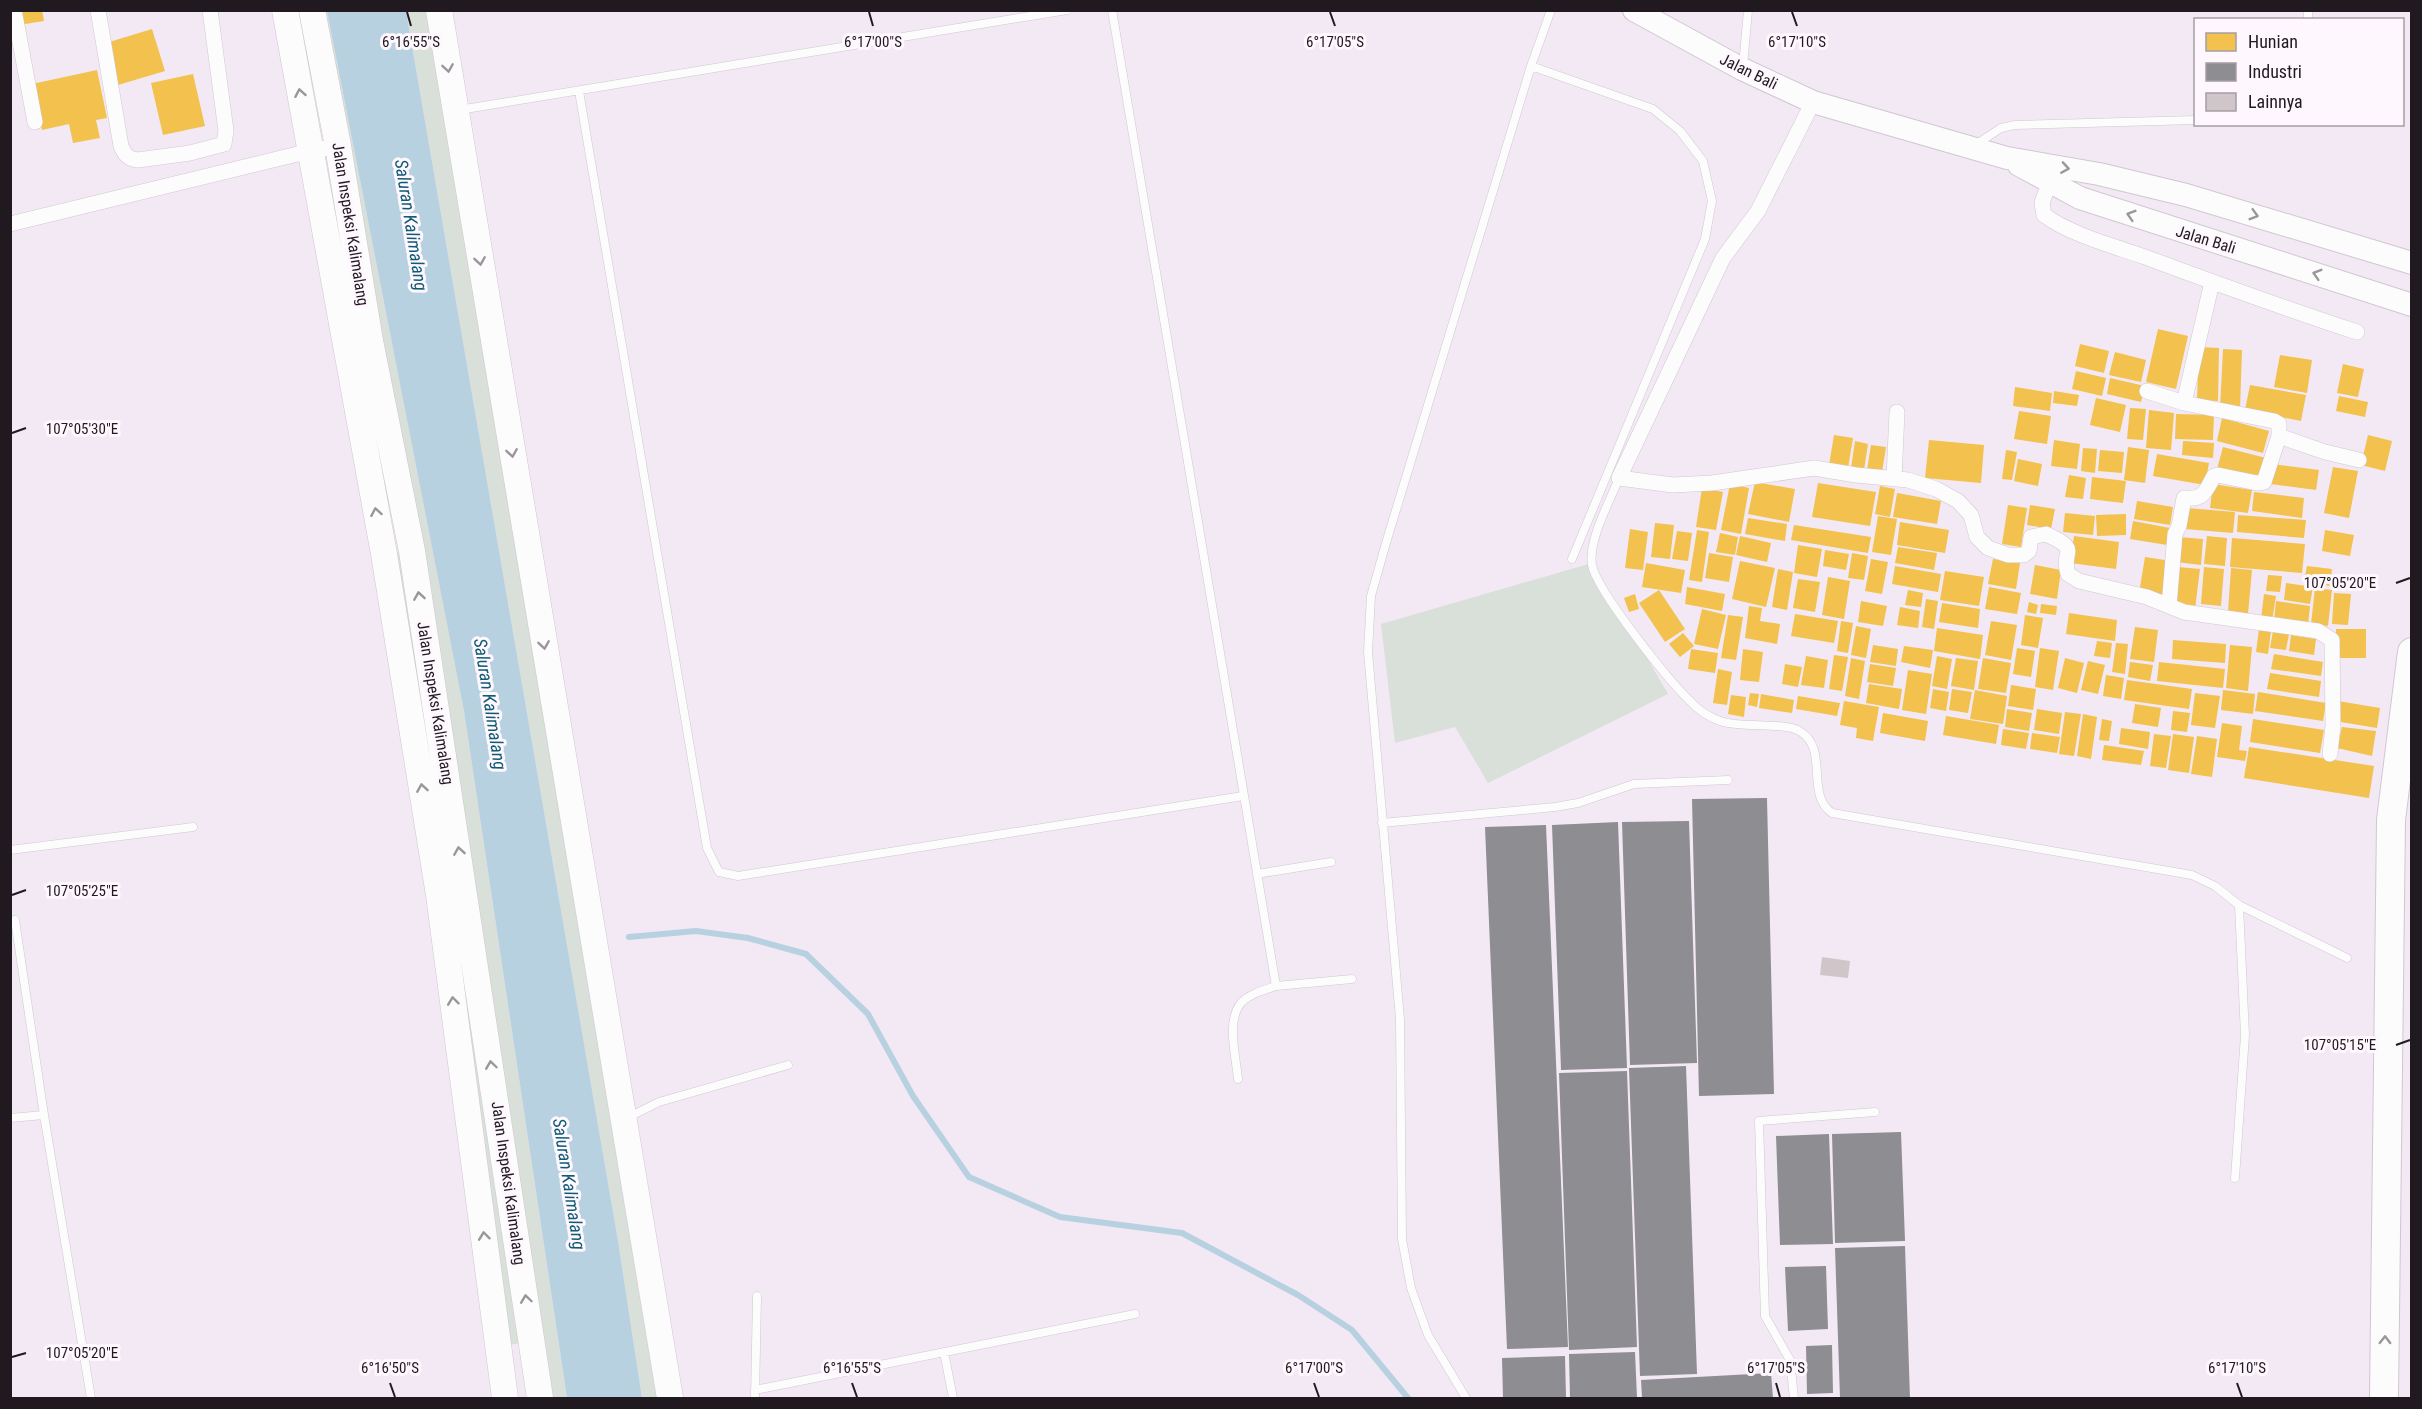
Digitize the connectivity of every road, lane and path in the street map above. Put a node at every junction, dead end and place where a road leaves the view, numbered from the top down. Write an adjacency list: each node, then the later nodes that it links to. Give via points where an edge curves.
1 (14, 10): 18 (street)
2 (98, 10): 3 (street, via 121,146 131,159 138,160 182,155 224,144 226,131)
3 (210, 10)
4 (285, 10): 21 (main road, Jalan Inspeksi Kalimalang, one-way to 4)
5 (312, 10): 19 (main road, Jalan Inspeksi Kalimalang)
6 (439, 10): 16 (main road, one-way to 16)
7 (1067, 10): 14 (lane)
8 (1112, 10): 44 (lane)
9 (1551, 10): 12 (lane)
10 (1634, 10): 13 (street, Jalan Bali)
11 (1748, 10): 13 (lane)
12 (1531, 66): 39 (lane, via 1653,109 1680,130 1703,161 1712,201 1705,239); 45 (lane, via 1371,596 1368,652)
13 (1742, 69): 15 (street, Jalan Bali)
14 (579, 92): 16 (lane); 44 (lane, via 707,848 719,872 738,876)
15 (1813, 102): 20 (street, Jalan Bali); 35 (street, via 1758,211 1723,258)
16 (455, 111): 62 (main road, one-way to 62)
17 (2194, 120): 20 (lane, via 2015,125 2001,128)
18 (35, 122)
19 (338, 146): 21 (street); 29 (main road, Jalan Inspeksi Kalimalang)
20 (1972, 148): 22 (street, Jalan Bali)
21 (310, 151): 24 (street); 29 (main road, Jalan Inspeksi Kalimalang)
22 (2007, 158): 23 (street, Jalan Bali); 25 (street, Jalan Bali, one-way to 25, via 2100,174 2186,195)
23 (2049, 183): 26 (street, via 2042,203 2044,215 2052,220); 27 (street, Jalan Bali, one-way to 23, via 2110,209)
24 (10, 224)
25 (2412, 263)
26 (2212, 282): 28 (street); 31 (street)
27 (2412, 304)
28 (2357, 333)
29 (358, 344): 37 (main road, Jalan Inspeksi Kalimalang); 38 (main road, Jalan Inspeksi Kalimalang, one-way to 29)
30 (2147, 391): 31 (street)
31 (2184, 403): 33 (street, via 2274,421 2279,424)
32 (1897, 412): 36 (street)
33 (2278, 436): 34 (street); 40 (street, via 2264,482 2218,475 2203,495 2184,498 2175,534)
34 (2359, 460)
35 (1619, 478): 36 (street, via 1673,485 1704,484 1814,468); 52 (lane, via 1592,552 1592,565 1609,598 1677,687 1707,715 1735,725 1801,731 1811,741 1815,755 1818,796 1832,813 2192,875 2215,886)
36 (1894, 479): 40 (street, via 1936,489 1958,501 1971,515 1977,537 1988,548 2002,554 2024,555 2029,551 2031,537 2046,534 2068,549 2066,568 2073,579)
37 (412, 551): 38 (main road); 50 (main road, Jalan Inspeksi Kalimalang, one-way to 37)
38 (384, 554): 51 (main road, Jalan Inspeksi Kalimalang, one-way to 38)
39 (1572, 559)
40 (2169, 606): 42 (street, via 2197,615 2318,631 2332,640)
41 (2411, 659): 77 (highway, one-way to 41, via 2391,820); 78 (highway)
42 (2330, 754)
43 (1728, 780): 45 (lane, via 1634,784 1555,807)
44 (1243, 796): 49 (lane)
45 (1382, 823): 75 (lane, via 1400,1020 1402,1239 1411,1288 1428,1335)
46 (193, 827): 47 (lane)
47 (10, 850)
48 (1331, 862): 49 (lane)
49 (1257, 874): 56 (lane)
50 (465, 892): 51 (main road); 66 (main road, Jalan Inspeksi Kalimalang, one-way to 50)
51 (439, 895): 67 (main road, Jalan Inspeksi Kalimalang, one-way to 51)
52 (2239, 905): 54 (lane); 63 (lane, via 2245,1035)
53 (15, 920): 60 (lane)
54 (2347, 958)
55 (1352, 979): 56 (lane)
56 (1276, 986): 58 (lane, via 1255,993 1236,1012 1233,1025)
57 (788, 1065): 62 (lane, via 659,1102)
58 (1238, 1078)
59 (1875, 1112): 76 (lane, via 1759,1121 1765,1316 1790,1360)
60 (44, 1115): 61 (lane); 70 (lane)
61 (10, 1118)
62 (623, 1120): 73 (main road)
63 (2235, 1178)
64 (757, 1296): 69 (lane)
65 (1136, 1314): 68 (lane)
66 (532, 1342): 67 (main road); 72 (main road, Jalan Inspeksi Kalimalang)
67 (498, 1346): 71 (main road, Jalan Inspeksi Kalimalang)
68 (944, 1352): 69 (lane); 74 (lane)
69 (755, 1394)
70 (91, 1398)
71 (505, 1398)
72 (540, 1398)
73 (670, 1398)
74 (952, 1398)
75 (1466, 1398)
76 (1794, 1398)
77 (2384, 1398)
78 (2404, 1398)

